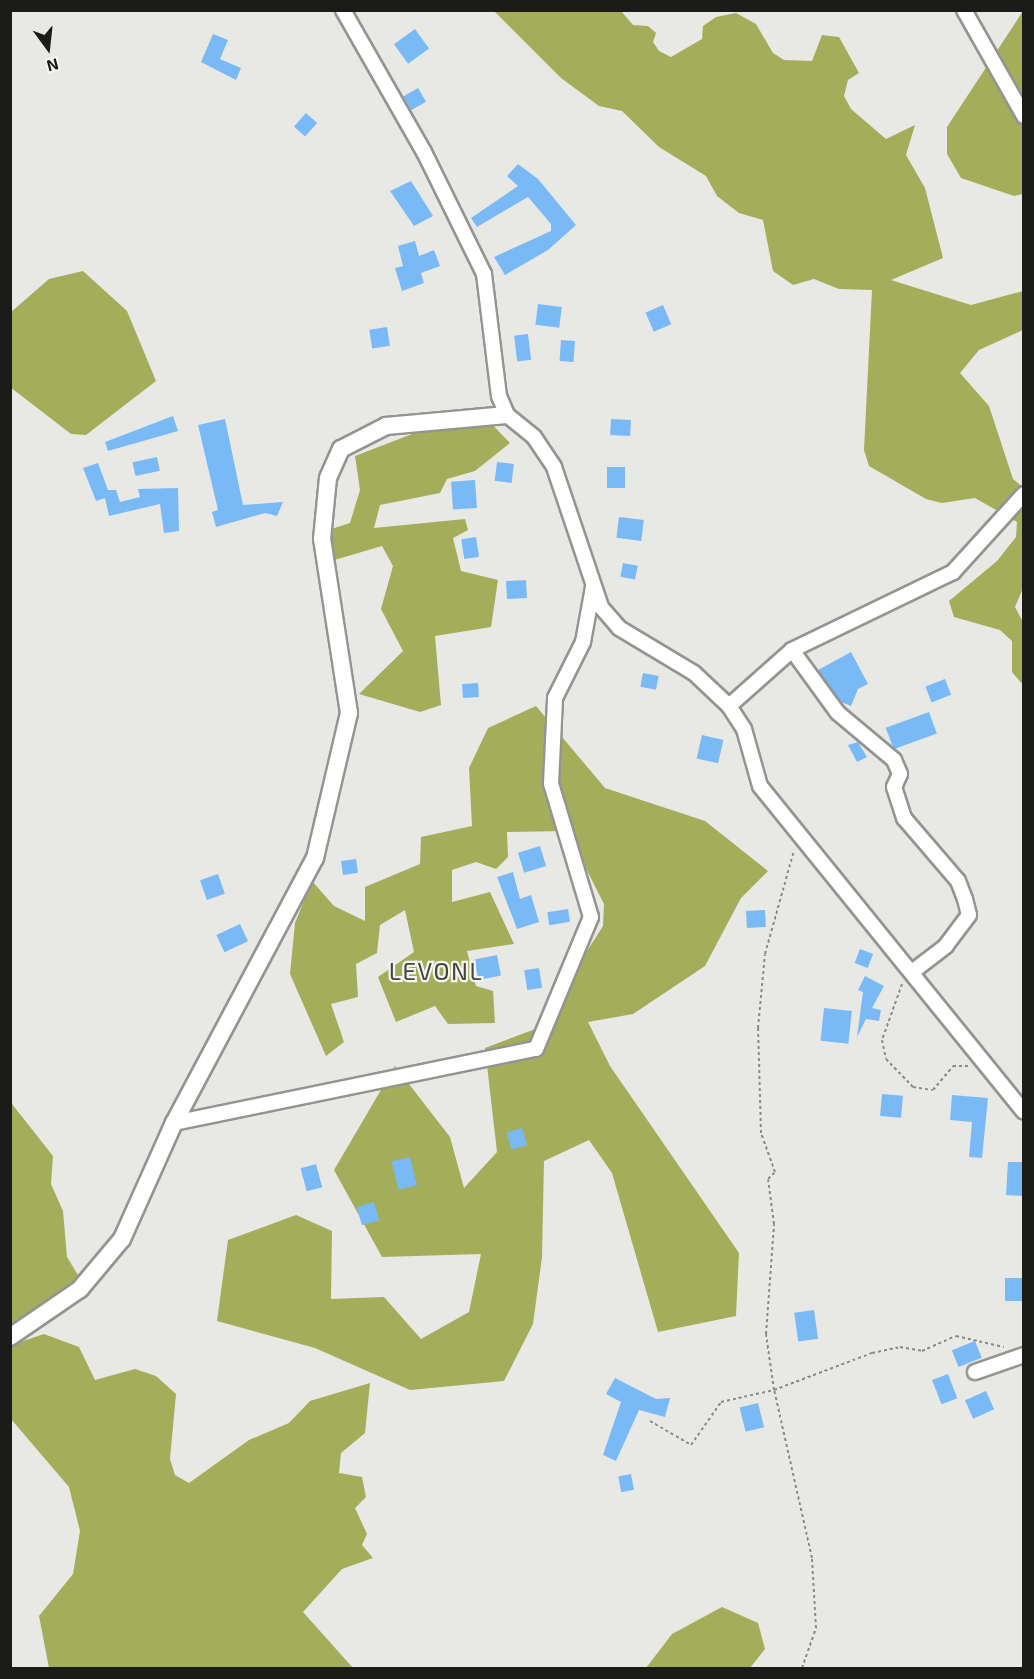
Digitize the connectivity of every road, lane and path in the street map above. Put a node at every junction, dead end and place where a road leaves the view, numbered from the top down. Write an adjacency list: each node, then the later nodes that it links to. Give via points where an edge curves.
1 (343, 10): 4 (street, via 423,152 484,274 492,303 496,382)
2 (964, 10): 3 (street)
3 (1023, 116)
4 (507, 416): 6 (street, via 534,437 555,467); 13 (street, via 386,426 340,449 328,478 322,539 349,713 315,858)
5 (1023, 494): 7 (street, via 953,572)
6 (593, 584): 8 (street, via 601,607 619,628 694,673); 13 (street, via 583,642 555,698 551,784 591,917 536,1049)
7 (792, 650): 8 (street); 10 (street, via 838,713 894,760 900,774 894,787 904,818 958,881 965,899 969,915 946,946)
8 (729, 706): 9 (street, via 744,729 760,786)
9 (799, 839): 10 (street); 17 (path, via 781,884 765,954 758,1028 761,1133 775,1172 768,1179 774,1224 766,1334)
10 (912, 972): 11 (street); 11 (path, via 893,1002 882,1040 886,1059 913,1087 933,1090 953,1066)
11 (984, 1065): 12 (street)
12 (1023, 1112)
13 (174, 1123): 14 (street, via 139,1207 107,1262 80,1289)
14 (10, 1337)
15 (1018, 1352): 16 (street); 17 (path, via 956,1336 922,1351 900,1347 872,1353)
16 (975, 1372)
17 (774, 1390): 18 (path, via 721,1402 691,1445); 19 (path, via 812,1558 816,1628)
18 (650, 1421)
19 (802, 1668)

